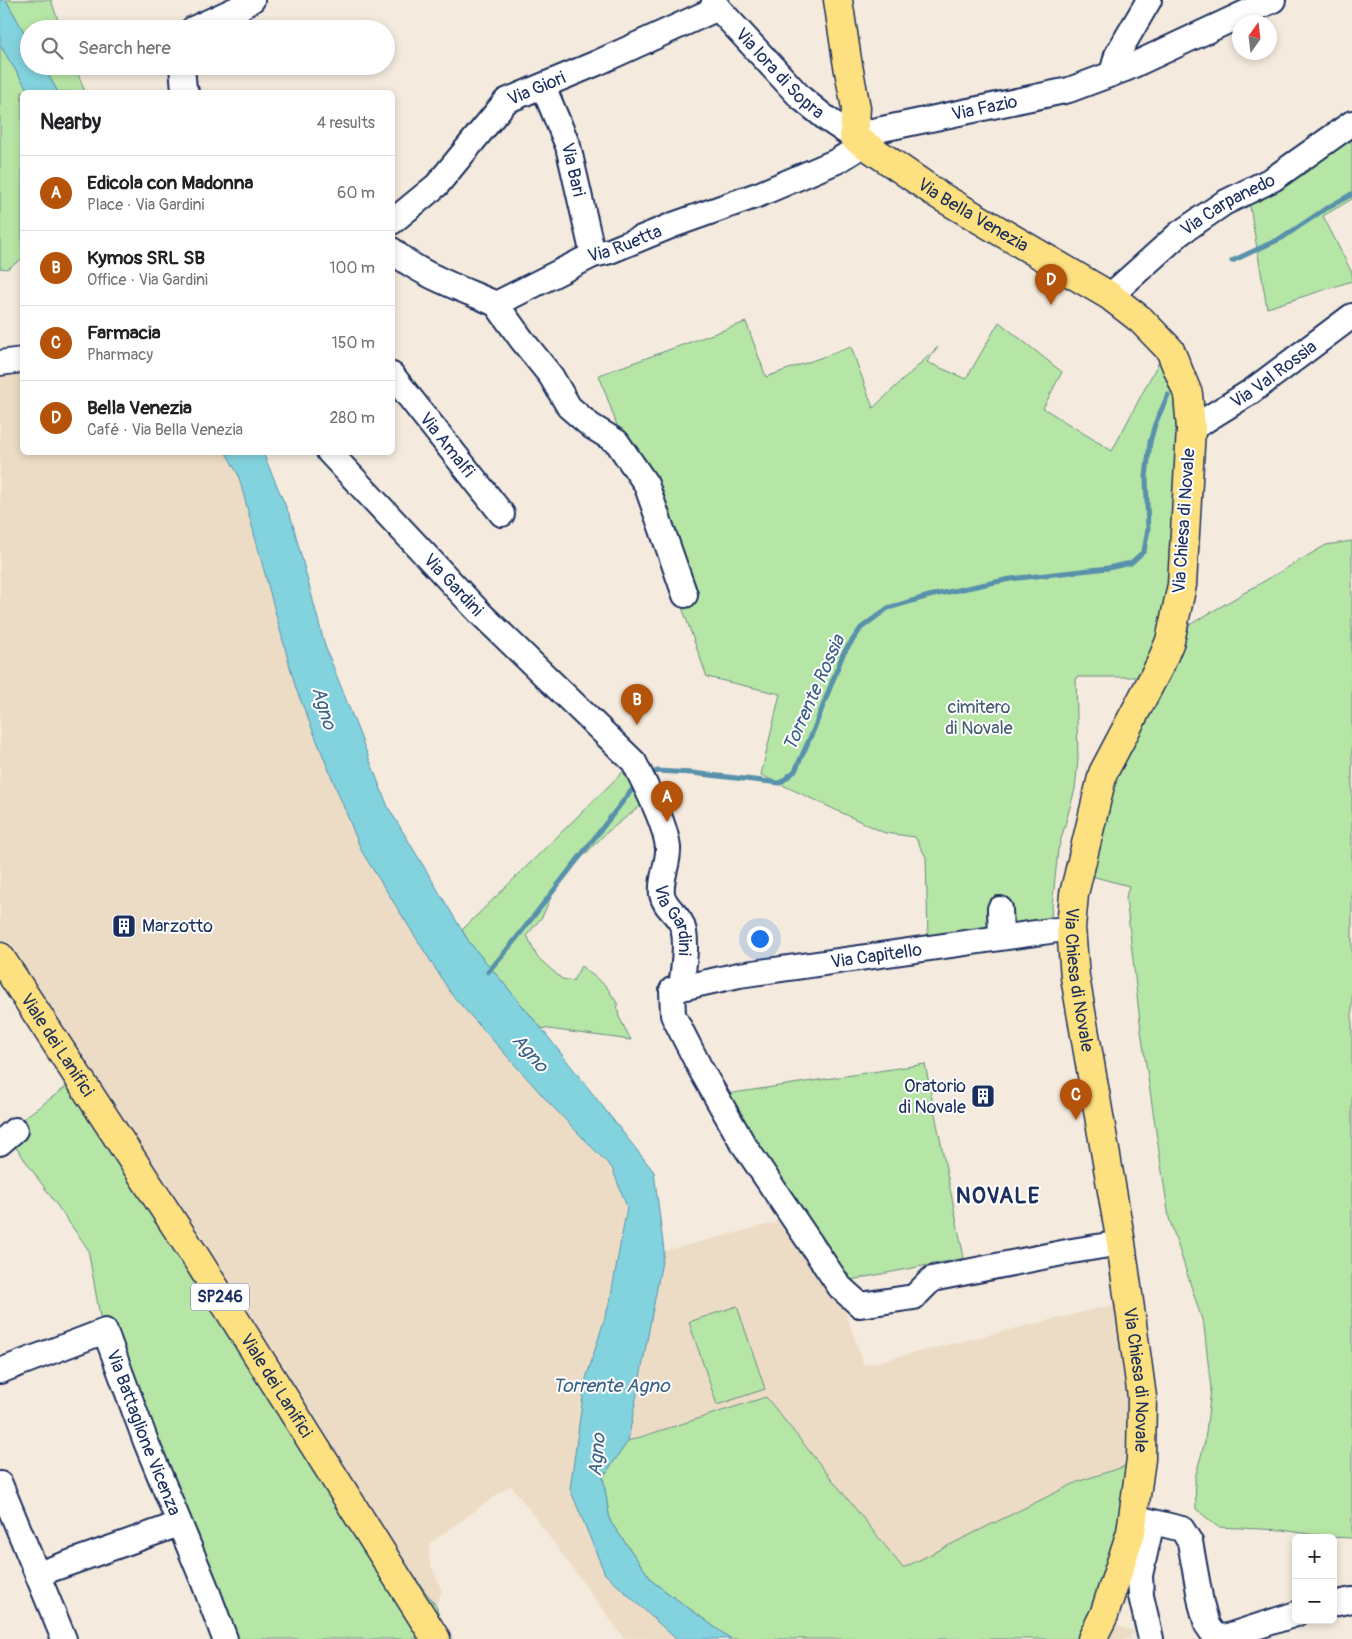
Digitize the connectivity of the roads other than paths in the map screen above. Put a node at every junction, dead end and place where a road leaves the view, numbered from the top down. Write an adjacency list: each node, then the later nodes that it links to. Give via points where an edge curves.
1 (252, 0): 6 (street)
2 (838, 0): 12 (main road)
3 (1149, 0): 7 (street, via 1117,55)
4 (1273, 0): 7 (street, Via Fazio)
5 (716, 4): 9 (street, Via Giori); 12 (street, Via lora di Sopra, via 800,98)
6 (213, 20)
7 (1112, 74): 12 (street, Via Fazio, via 1069,90 868,132)
8 (183, 75): 10 (street)
9 (543, 86): 13 (street, Via Giori, via 506,101 437,185); 15 (street, Via Bari, via 568,146)
10 (184, 90)
11 (1352, 124): 16 (street, Via Carpanedo, via 1273,179 1224,203 1180,233)
12 (858, 138): 15 (street, Via Ruetta, via 837,161 760,194); 16 (main road, Via Bella Venezia, via 940,196)
13 (395, 220)
14 (395, 253): 17 (street, via 433,276)
15 (592, 255): 17 (street, Via Ruetta)
16 (1110, 296): 22 (main road, Via Bella Venezia, via 1141,320 1170,350 1188,394)
17 (496, 304): 25 (street, via 551,376 569,407 617,442 646,484)
18 (1352, 316): 22 (street, Via Val Rossia, via 1252,391)
19 (20, 360): 20 (street)
20 (0, 363)
21 (395, 380): 24 (street, Via Amalfi)
22 (1191, 429): 27 (main road, Via Chiesa di Novale, via 1182,585 1170,641 1103,773 1074,894)
23 (332, 455): 30 (street, Via Gardini, via 480,613 634,762 666,838 668,850 662,894 682,924 685,950)
24 (502, 514)
25 (685, 595)
26 (1000, 909): 28 (street)
27 (1072, 928): 28 (street, Via Capitello); 31 (main road, Via Chiesa di Novale, via 1075,977)
28 (1001, 937): 30 (street, Via Capitello, via 740,975)
29 (0, 958): 43 (main road, Viale dei Lanifici / SP246, via 200,1265)
30 (681, 988): 31 (street, Via Gardini, via 672,990 672,1015 700,1068 747,1150 840,1287 860,1304 914,1296 932,1279)
31 (1121, 1243): 34 (main road, Via Chiesa di Novale, via 1142,1397)
32 (0, 1371): 35 (street, Via Battaglione Vicenza, via 105,1331)
33 (0, 1484): 36 (street)
34 (1143, 1520): 40 (street, via 1182,1529 1190,1542 1207,1625 1214,1635); 44 (main road, Via Chiesa di Novale, via 1131,1532 1104,1616); 45 (street, via 1141,1596)
35 (179, 1524): 36 (street); 42 (street, Via Battaglione Vicenza)
36 (38, 1574): 41 (street)
37 (1352, 1600): 38 (street)
38 (1337, 1603)
39 (1292, 1615): 40 (street)
40 (1225, 1638)
41 (64, 1639)
42 (225, 1639)
43 (436, 1639)
44 (1092, 1639)
45 (1151, 1639)

